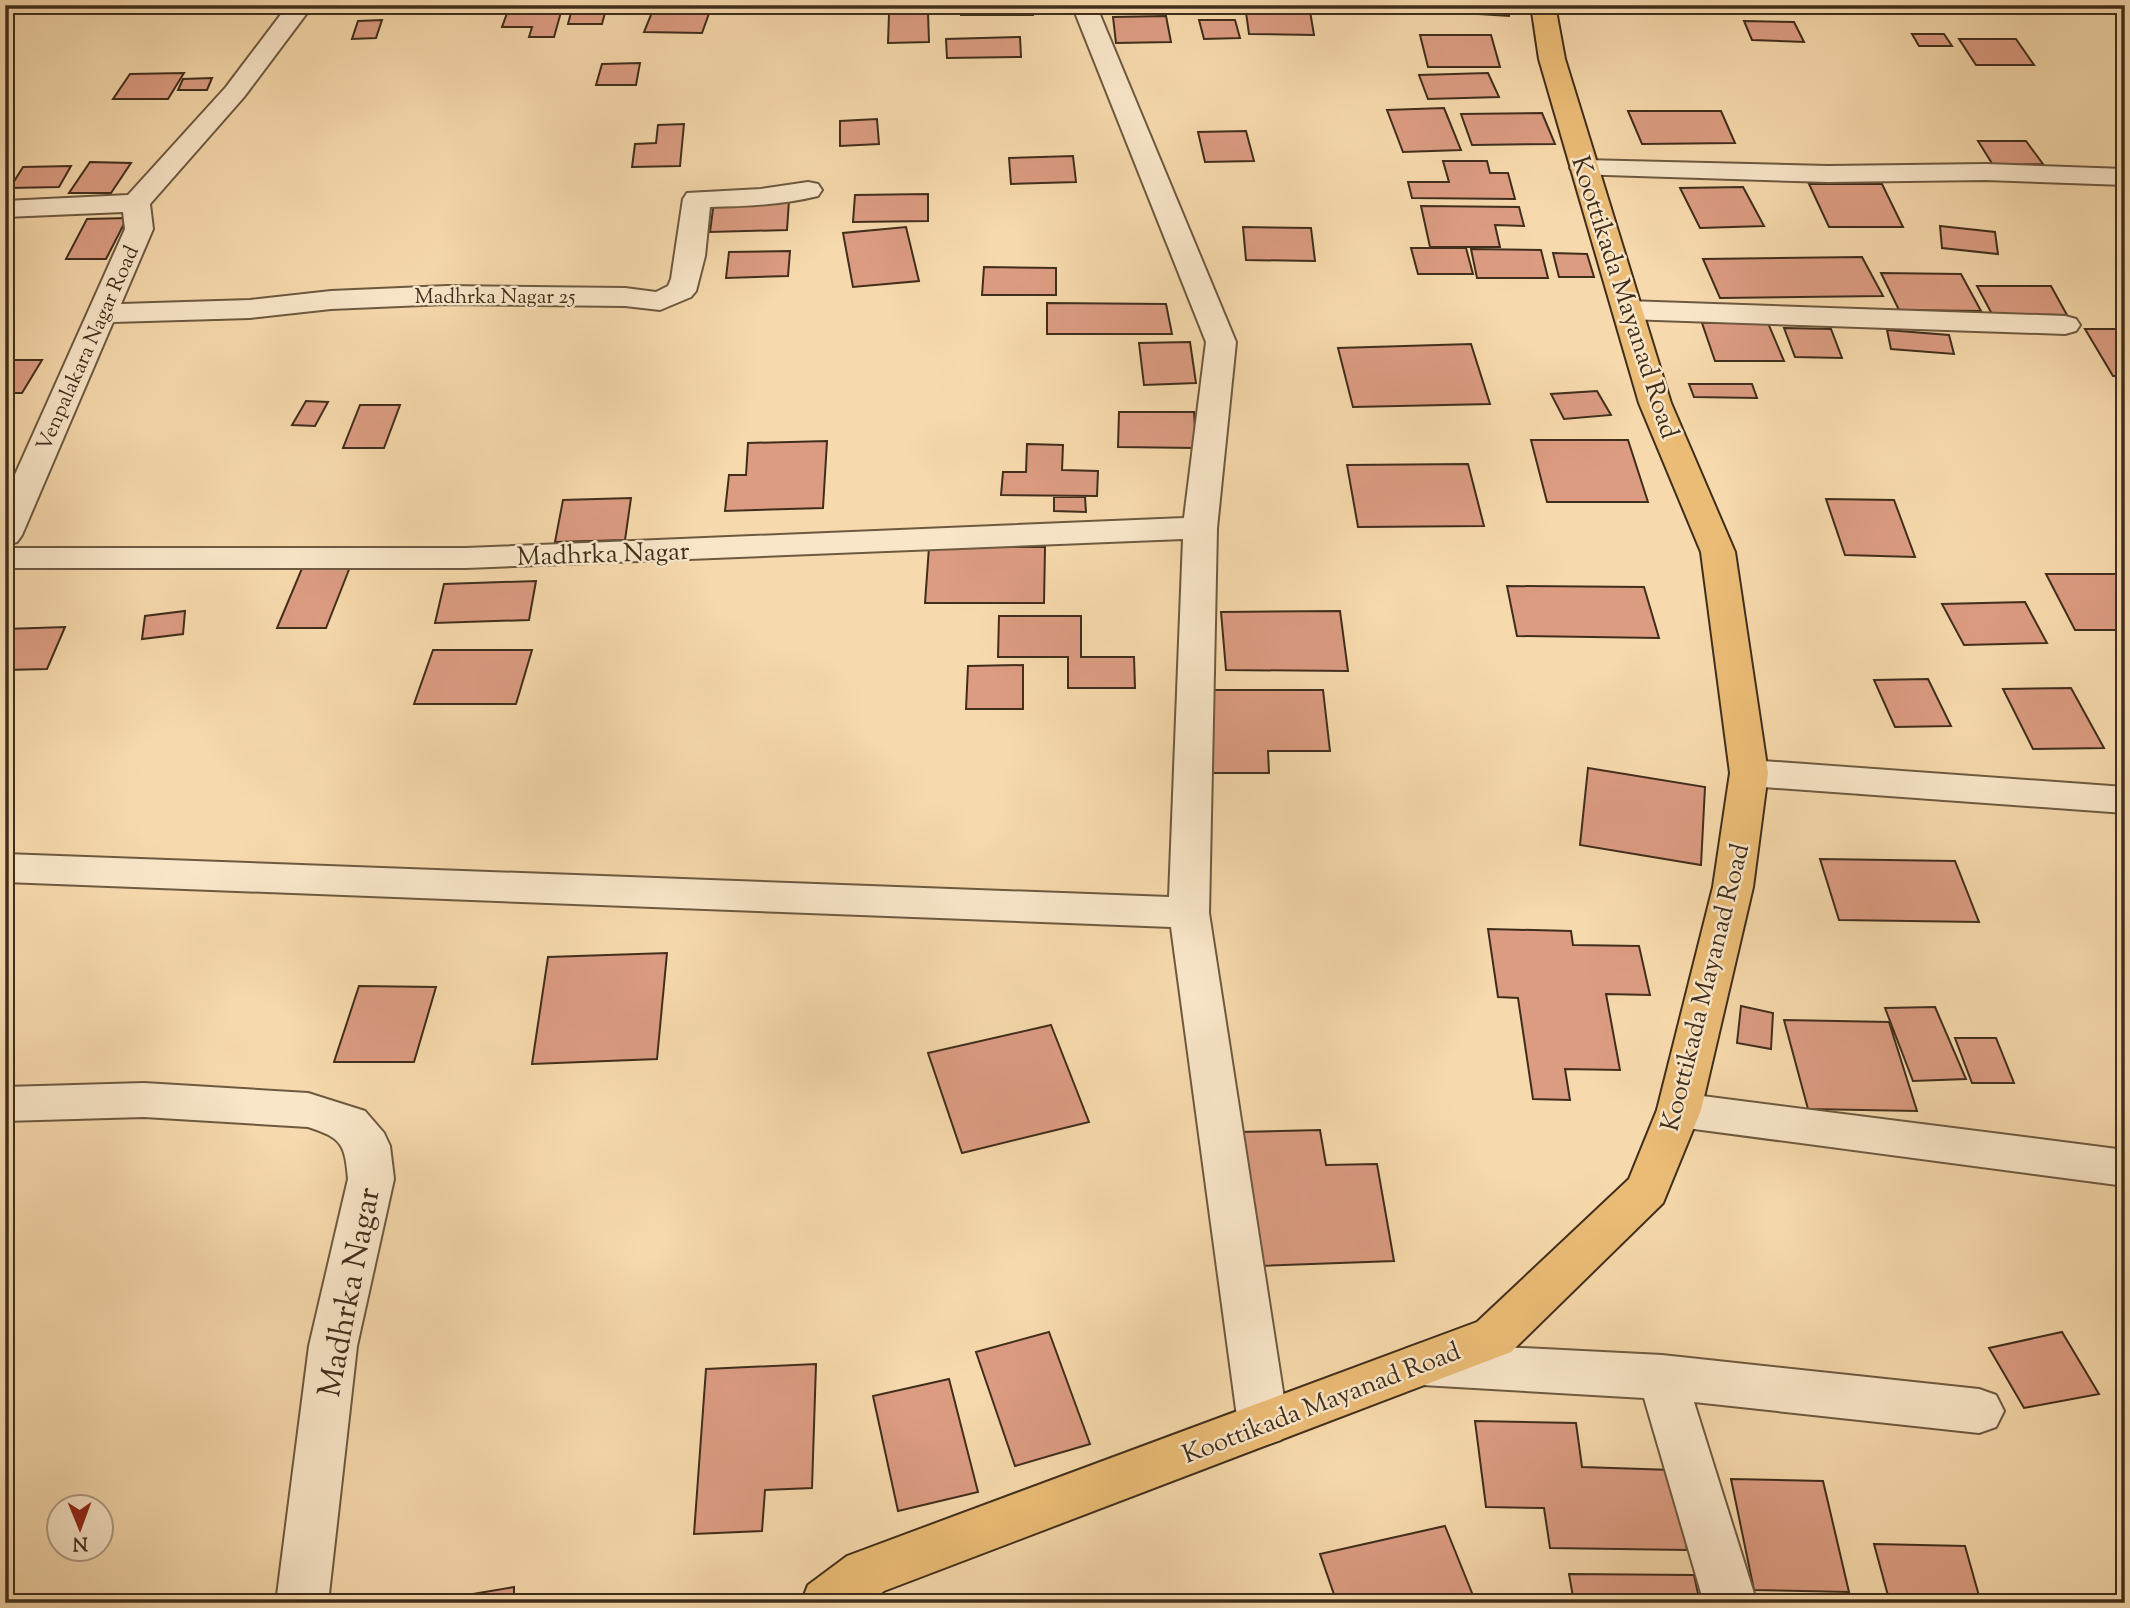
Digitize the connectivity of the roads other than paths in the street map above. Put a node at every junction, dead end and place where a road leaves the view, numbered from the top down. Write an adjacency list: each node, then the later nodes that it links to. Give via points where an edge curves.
1 (301, 5): 7 (street, via 235,92)
2 (1084, 5): 12 (street, via 1221,342)
3 (1543, 5): 4 (main road, Koottikada Mayanad Road, via 1552,59)
4 (1584, 168): 5 (street); 9 (main road, Koottikada Mayanad Road)
5 (2125, 177)
6 (808, 190): 10 (street, Madhrka Nagar 25, via 761,197 697,198 686,279 681,291 660,301 447,295)
7 (136, 203): 8 (street); 10 (street, Venpalakara Nagar Road, via 139,229)
8 (5, 209)
9 (1627, 310): 11 (street); 15 (main road, Koottikada Mayanad Road, via 1655,403 1718,552)
10 (101, 314): 13 (street, Venpalakara Nagar Road)
11 (2065, 325)
12 (1200, 528): 14 (street, Madhrka Nagar, via 466,558); 18 (street)
13 (5, 535)
14 (5, 558)
15 (1749, 773): 16 (street); 20 (main road, Koottikada Mayanad Road, via 1733,887)
16 (2125, 800)
17 (5, 868): 18 (street)
18 (1189, 914): 25 (street)
19 (5, 1104): 26 (street, Madhrka Nagar, via 144,1100 308,1110 349,1123 368,1146 371,1179 333,1346)
20 (1679, 1110): 21 (street); 22 (main road, Koottikada Mayanad Road, via 1647,1190 1494,1337)
21 (2125, 1168)
22 (1422, 1364): 23 (street); 25 (main road, Koottikada Mayanad Road)
23 (1662, 1377): 24 (street); 28 (street)
24 (1979, 1411)
25 (1263, 1423): 27 (main road, Koottikada Mayanad Road, via 866,1573)
26 (302, 1603)
27 (827, 1603)
28 (1731, 1603)

